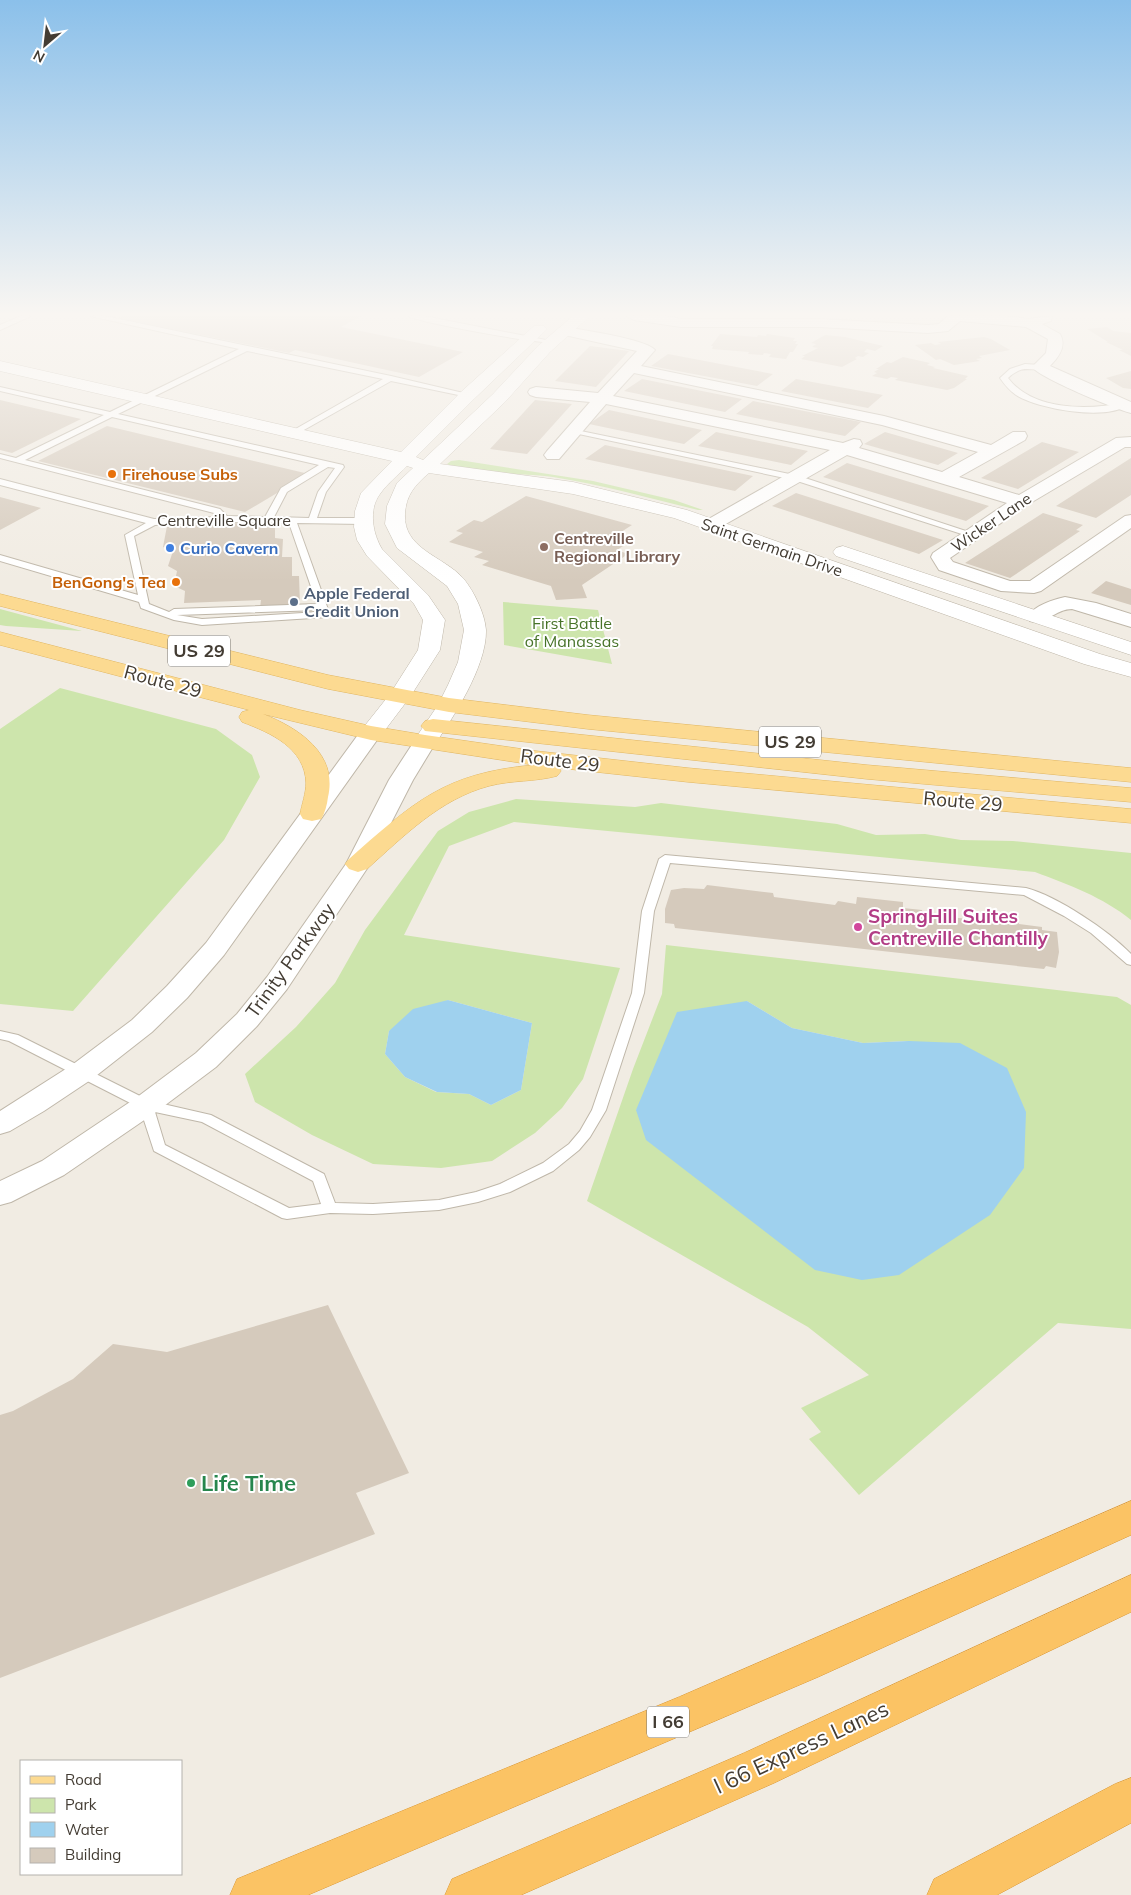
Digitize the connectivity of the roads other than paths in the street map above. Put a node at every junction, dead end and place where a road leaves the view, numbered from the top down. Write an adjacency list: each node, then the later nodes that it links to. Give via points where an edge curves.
1 (66, 404): 12 (lane)
2 (133, 404): 12 (lane)
3 (169, 404): 15 (street, Saint Germain Drive)
4 (345, 404): 15 (lane)
5 (458, 404): 22 (street)
6 (489, 404): 24 (street)
7 (597, 404): 14 (street)
8 (633, 404): 18 (street)
9 (808, 404): 13 (street)
10 (1049, 404): 11 (lane, via 1095,410)
11 (1128, 406)
12 (111, 415): 23 (lane); 25 (lane)
13 (884, 420): 18 (street); 19 (street)
14 (574, 431): 20 (street); 26 (lane)
15 (295, 433): 22 (street, Saint Germain Drive)
16 (1019, 436): 19 (street)
17 (1131, 442): 29 (street, Wicker Lane, via 1122,442)
18 (846, 449): 26 (street); 27 (street)
19 (994, 451): 27 (street)
20 (553, 455)
21 (0, 456): 23 (lane)
22 (404, 458): 24 (street, Saint Germain Drive); 36 (street, via 370,492 363,508)
23 (18, 460): 31 (lane, via 217,511)
24 (432, 461): 30 (street, Saint Germain Drive, via 554,468 661,492); 38 (street, Saint Germain Drive, via 573,488 680,514); 50 (street, via 406,483 396,506 395,524 404,544 455,582 468,604 475,630 469,662)
25 (326, 464): 32 (lane, via 284,490); 34 (lane, via 340,467 322,492)
26 (796, 478): 30 (street); 39 (lane)
27 (944, 478): 29 (street)
28 (0, 482): 37 (lane, Centreville Square)
29 (1021, 501): 39 (street, Wicker Lane)
30 (731, 514): 38 (street); 43 (street, Saint Germain Drive)
31 (225, 520): 32 (lane, Centreville Square); 37 (lane, Centreville Square)
32 (268, 520): 33 (lane, Centreville Square)
33 (292, 520): 34 (lane, Centreville Square); 42 (lane, via 322,607 162,612 144,606)
34 (312, 520): 36 (lane, Centreville Square)
35 (1131, 520): 39 (street, Wicker Lane, via 1034,587 1008,588 946,566 940,557)
36 (363, 521): 49 (street, via 362,528 375,555 422,599 434,620 429,650)
37 (154, 522): 42 (lane, via 129,535)
38 (711, 525): 47 (street, Saint Germain Drive)
39 (971, 534)
40 (0, 558): 42 (lane)
41 (0, 600): 49 (main road, Route 29 / US 29)
42 (144, 600)
43 (1037, 617): 44 (street, via 1066,603); 46 (street, Saint Germain Drive)
44 (1131, 621)
45 (0, 638): 48 (main road, Route 29 / US 29)
46 (1131, 649)
47 (1131, 670)
48 (153, 679): 51 (main road, Route 29 / US 29); 56 (main road, via 274,726 306,750 314,761 318,783)
49 (399, 697): 50 (main road, Route 29 / US 29); 51 (street)
50 (449, 705): 52 (street); 54 (main road, Route 29 / US 29, via 626,726)
51 (371, 733): 52 (main road, Route 29 / US 29); 56 (street)
52 (430, 734): 53 (main road, Route 29 / US 29, via 536,758); 55 (main road); 58 (street, Trinity Parkway, via 401,780)
53 (688, 774): 57 (main road, Route 29 / US 29); 58 (main road, via 556,770 487,779 438,798)
54 (1131, 775)
55 (1131, 795)
56 (312, 814): 61 (street, via 202,963 142,1026)
57 (1131, 816)
58 (358, 864): 62 (street, Trinity Parkway, via 282,976 247,1020 206,1060)
59 (1131, 961): 65 (lane, via 1082,922 1026,892 665,859 648,912 638,993 599,1110 574,1147 548,1167 478,1197 439,1205)
60 (0, 1035): 61 (lane, via 13,1038)
61 (82, 1072): 62 (lane); 63 (street)
62 (146, 1105): 64 (street, Trinity Parkway, via 53,1168); 65 (lane, via 206,1118 319,1178); 65 (lane, via 159,1148 286,1214)
63 (0, 1124)
64 (0, 1194)
65 (330, 1208)
66 (1131, 1509): 68 (highway)
67 (1131, 1517): 68 (highway, I 66)
68 (1080, 1541): 71 (highway, I 66, via 652,1729)
69 (1131, 1593): 72 (highway, I 66 Express Lanes, via 759,1768)
70 (1131, 1799): 73 (highway)
71 (253, 1895)
72 (468, 1895)
73 (950, 1895)

